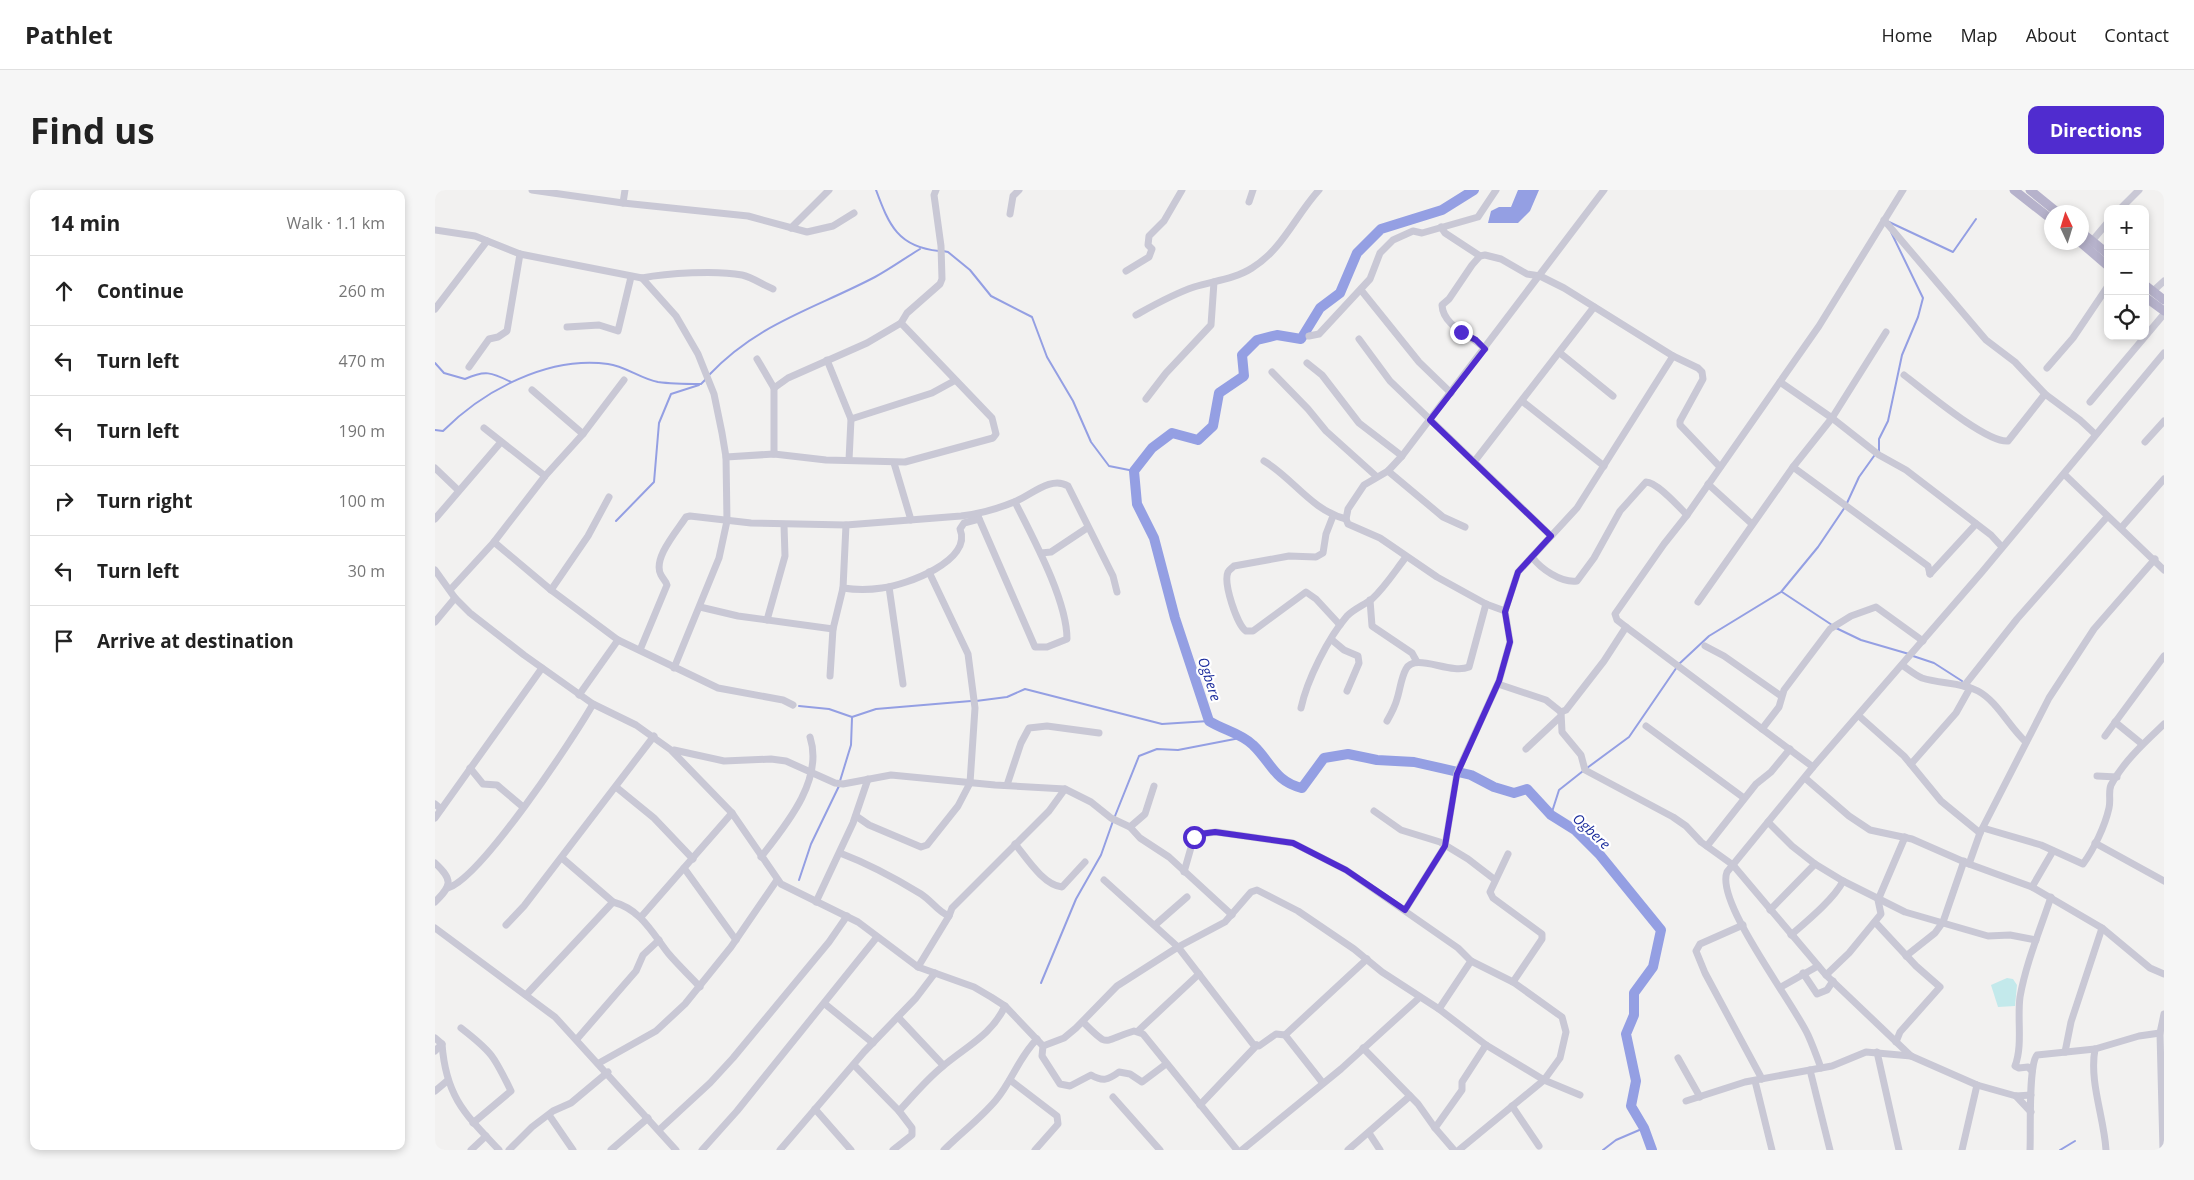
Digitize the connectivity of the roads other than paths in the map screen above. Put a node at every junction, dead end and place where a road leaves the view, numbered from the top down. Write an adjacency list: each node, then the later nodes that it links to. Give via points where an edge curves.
1 (532, 190): 16 (street)
2 (625, 190): 16 (street)
3 (829, 190): 25 (street)
4 (935, 190): 52 (street, via 942,282 907,313)
5 (1019, 190): 21 (street, via 1013,196)
6 (1182, 190): 35 (street, via 1149,236 1152,249 1149,257)
7 (1253, 190): 15 (street)
8 (1319, 190): 40 (street, via 1263,260 1251,269)
9 (1496, 190): 23 (street, via 1478,217)
10 (1604, 190): 36 (street)
11 (1903, 190): 22 (street)
12 (2015, 190): 20 (main road)
13 (2030, 190): 17 (main road)
14 (2139, 190): 18 (street)
15 (1249, 202)
16 (623, 203): 25 (street, via 748,216)
17 (2048, 205)
18 (2124, 205)
19 (854, 213): 25 (street, via 833,226 819,230 807,232)
20 (2044, 213)
21 (1010, 214)
22 (1884, 220): 70 (street, via 1819,326); 74 (street, via 1986,340 2015,362)
23 (1441, 227): 33 (street); 42 (street, via 1423,233 1413,231 1393,240 1380,253 1370,279)
24 (2104, 227): 29 (street)
25 (791, 228)
26 (435, 230): 28 (street)
27 (2089, 239): 29 (main road)
28 (487, 241): 32 (street); 49 (street)
29 (2092, 241): 31 (main road)
30 (2089, 250): 34 (main road)
31 (2104, 251)
32 (520, 254): 37 (street); 64 (street, via 507,330 489,339)
33 (1480, 256): 36 (street, via 1501,259 1527,274); 57 (street, via 1442,304 1442,309 1452,324)
34 (2104, 263)
35 (1126, 271)
36 (1540, 276): 48 (street); 57 (street)
37 (631, 277): 38 (street); 53 (street, via 619,331 599,325)
38 (642, 278): 41 (street, via 661,274 743,275); 90 (street, via 676,316 701,360 715,394)
39 (2164, 281): 43 (street)
40 (1214, 282): 51 (street, via 1161,300); 76 (street, via 1211,325)
41 (773, 289)
42 (1361, 290): 55 (street, via 1319,334); 73 (street, via 1419,362)
43 (2149, 290)
44 (2104, 292): 65 (street, via 2073,338)
45 (2149, 292): 47 (main road)
46 (2149, 292): 50 (main road)
47 (2164, 300)
48 (1594, 308): 58 (street); 60 (street)
49 (435, 309)
50 (2164, 312): 78 (street)
51 (1135, 315)
52 (901, 323): 62 (street, via 867,343); 69 (street)
53 (567, 327)
54 (1886, 332): 79 (street)
55 (1309, 336)
56 (1359, 339): 81 (street, via 1390,381)
57 (1485, 349): 73 (street)
58 (1560, 353): 75 (street); 77 (street)
59 (2164, 353): 85 (street)
60 (1673, 356): 95 (street); 96 (street, via 1703,372 1680,425)
61 (757, 359): 71 (street)
62 (827, 360): 71 (street); 80 (street)
63 (1307, 363): 89 (street, via 1322,375 1359,423)
64 (469, 367)
65 (2047, 368)
66 (1273, 372): 102 (street, via 1326,431)
67 (1904, 375): 74 (street, via 1978,430 2002,441 2008,441)
68 (624, 380): 84 (street)
69 (954, 380): 80 (street, via 932,393); 94 (street, via 992,418 996,434 983,442 943,454)
70 (1780, 382): 79 (street); 96 (street)
71 (774, 388): 88 (street)
72 (532, 390): 84 (street)
73 (1451, 394): 81 (street)
74 (2045, 394): 85 (street)
75 (1613, 396)
76 (1146, 399)
77 (1522, 401): 93 (street); 95 (street)
78 (2090, 402)
79 (1832, 418): 97 (street); 117 (street)
80 (851, 419): 91 (street)
81 (1430, 420): 89 (street); 93 (street)
82 (2164, 421): 87 (street)
83 (485, 428): 86 (street)
84 (583, 434): 101 (street)
85 (2095, 434): 100 (street)
86 (501, 442): 101 (street); 105 (street)
87 (2145, 442)
88 (774, 454): 90 (street); 91 (street)
89 (1402, 456): 99 (street)
90 (726, 457): 115 (street)
91 (849, 460): 94 (street)
92 (1264, 461): 110 (street)
93 (1474, 462): 123 (street)
94 (894, 463): 114 (street)
95 (1604, 466): 123 (street, via 1577,508)
96 (1720, 467): 104 (street)
97 (1793, 467): 116 (street); 117 (street, via 1928,566 1930,574)
98 (435, 468): 105 (street)
99 (1388, 471): 102 (street); 121 (street, via 1443,517)
100 (2063, 474): 111 (street); 125 (street)
101 (545, 476): 124 (street)
102 (1376, 476): 113 (street, via 1364,485 1348,509)
103 (2164, 479): 122 (street)
104 (1708, 484): 108 (street); 116 (street)
105 (458, 490): 112 (street)
106 (609, 497): 136 (street, via 588,536)
107 (1015, 502): 109 (street); 120 (street, via 1033,491 1056,482 1063,483 1068,486); 126 (street)
108 (1687, 515): 128 (street, via 1646,482 1620,512 1577,581 1553,575); 147 (street, via 1617,610 1617,620)
109 (978, 516): 114 (street); 126 (street, via 1035,647 1047,647 1067,639 1061,606); 132 (street, via 960,529 963,538 955,554)
110 (1333, 516): 113 (street); 146 (street, via 1323,554 1317,557 1289,556 1233,566 1227,576 1237,619 1246,631 1253,631 1306,592)
111 (2107, 517): 122 (street); 162 (street, via 2017,618)
112 (435, 519)
113 (1346, 519): 127 (street, via 1348,524 1387,542)
114 (911, 520): 119 (street)
115 (727, 521): 118 (street); 142 (street, via 719,558); 153 (street, via 686,517 669,541 659,563 660,574 667,585 666,592)
116 (1752, 524): 140 (street)
117 (1976, 524): 125 (street)
118 (784, 525): 119 (street); 144 (street, via 785,556)
119 (846, 525): 134 (street)
120 (1087, 528): 126 (street); 137 (street, via 1113,576)
121 (1465, 528)
122 (2121, 528): 129 (street)
123 (1551, 536): 128 (street)
124 (494, 542): 135 (street); 136 (street)
125 (2002, 547): 151 (street)
126 (1043, 555)
127 (1406, 557): 139 (street); 141 (street)
128 (1532, 558): 143 (street, via 1518,572)
129 (2155, 559): 131 (street); 180 (street, via 2094,629 2049,698)
130 (435, 570): 135 (street)
131 (2164, 570)
132 (929, 572): 133 (street); 193 (street, via 968,654 975,699)
133 (889, 587): 134 (street); 160 (street)
134 (843, 588): 148 (street)
135 (450, 590): 138 (street)
136 (551, 590): 149 (street)
137 (1117, 592)
138 (455, 598): 145 (street); 157 (street)
139 (1370, 600): 146 (street); 155 (street, via 1372,626 1411,652)
140 (1698, 602)
141 (1486, 604): 143 (street); 155 (street, via 1469,667 1454,670)
142 (700, 607): 144 (street); 158 (street)
143 (1505, 612): 161 (street, via 1510,642)
144 (767, 620): 148 (street)
145 (435, 622)
146 (1340, 625): 150 (street)
147 (1627, 627): 169 (street); 175 (street)
148 (833, 629): 159 (street)
149 (617, 640): 153 (street); 164 (street)
150 (1332, 640): 163 (street, via 1358,656 1359,663); 168 (street, via 1309,681)
151 (1923, 641): 156 (street); 165 (street, via 1876,608 1859,613 1829,629)
152 (1705, 646): 165 (street)
153 (640, 650): 158 (street)
154 (2164, 656): 172 (street)
155 (1417, 662): 171 (street, via 1407,667)
156 (1902, 665): 162 (street, via 1921,677); 170 (street)
157 (542, 668): 164 (street); 187 (street)
158 (674, 668): 167 (street, via 718,688 783,700)
159 (830, 676)
160 (903, 684)
161 (1498, 684): 169 (street, via 1546,700); 211 (street, via 1457,774)
162 (1967, 687): 180 (street, via 1981,693); 185 (street, via 1955,714)
163 (1347, 691)
164 (579, 695): 166 (street)
165 (1781, 696): 175 (street, via 1779,706)
166 (593, 704): 177 (street); 200 (street)
167 (793, 706)
168 (1301, 708)
169 (1561, 714): 182 (street); 212 (street, via 1562,732 1581,755 1585,770 1673,817)
170 (1859, 716): 185 (street); 186 (street)
171 (1387, 721)
172 (2115, 722): 178 (street); 181 (street)
173 (2164, 724): 181 (street)
174 (1647, 726): 198 (street)
175 (1762, 728): 183 (street)
176 (1099, 733): 194 (street, via 1047,726 1029,728)
177 (654, 736): 184 (street); 196 (street)
178 (2105, 736)
179 (810, 737): 188 (street)
180 (2026, 742): 207 (street)
181 (2142, 744): 190 (street)
182 (1526, 749)
183 (1790, 749): 186 (street); 198 (street)
184 (671, 750): 188 (street, via 724,761 786,761); 202 (street)
185 (1911, 764): 207 (street, via 1941,801)
186 (1813, 767): 191 (street)
187 (470, 768): 199 (street); 200 (street, via 483,784 497,786)
188 (812, 772): 192 (street, via 835,783); 216 (street, via 799,802)
189 (2097, 776): 190 (street)
190 (2117, 777): 209 (street, via 2111,786 2109,808)
191 (1805, 778): 205 (street); 208 (street, via 1870,830)
192 (868, 779): 193 (street, via 891,775); 203 (street)
193 (970, 783): 194 (street); 203 (street, via 959,806 927,845 921,847 869,825)
194 (1007, 786): 197 (street)
195 (1154, 786): 206 (street, via 1145,814)
196 (617, 787): 217 (street); 218 (street, via 654,818)
197 (1065, 789): 206 (street); 210 (street, via 1049,811)
198 (1744, 798): 212 (street)
199 (438, 807): 204 (street)
200 (523, 807): 232 (street, via 461,882)
201 (1374, 811): 211 (street, via 1401,830)
202 (732, 813): 216 (street); 218 (street)
203 (856, 816): 214 (street)
204 (435, 818)
205 (1768, 822): 222 (street, via 1791,846); 223 (street)
206 (1130, 827): 225 (street)
207 (1982, 830): 213 (street); 220 (street)
208 (1905, 837): 220 (street); 235 (street)
209 (2095, 843): 213 (street, via 2083,864); 229 (street)
210 (1015, 844): 219 (street, via 1057,886 1067,883); 243 (street, via 952,908)
211 (1445, 846): 226 (street, via 1469,859); 239 (street)
212 (1707, 846): 223 (street)
213 (2053, 851): 231 (street)
214 (840, 853): 238 (street); 243 (street, via 907,885)
215 (1508, 854): 226 (street)
216 (761, 857): 227 (street)
217 (562, 858): 237 (street); 247 (street)
218 (693, 859): 224 (street)
219 (1085, 862)
220 (1966, 862): 231 (street); 246 (street)
221 (435, 863): 232 (street, via 447,874)
222 (1815, 864): 230 (street); 240 (street)
223 (1733, 865): 240 (street); 249 (street, via 1724,880 1728,896)
224 (684, 868): 244 (street); 255 (street)
225 (1184, 872): 239 (street, via 1194,837 1215,832 1248,835 1293,843 1327,858); 241 (street)
226 (1494, 879): 269 (street, via 1490,892 1493,898 1542,934 1542,939)
227 (777, 880): 238 (street); 255 (street)
228 (1104, 880): 248 (street)
229 (2164, 881)
230 (1843, 882): 235 (street); 252 (street)
231 (2031, 887): 234 (street)
232 (448, 888): 236 (street)
233 (1187, 897): 248 (street)
234 (2051, 897): 251 (street); 256 (street)
235 (1878, 900): 245 (street, via 1881,914); 246 (street, via 1905,912)
236 (435, 902)
237 (613, 902): 244 (street); 272 (street)
238 (816, 902): 242 (street)
239 (1405, 910): 260 (street)
240 (1770, 910): 252 (street)
241 (1231, 915): 257 (street, via 1220,925); 259 (street, via 1251,892 1257,890 1298,911)
242 (847, 916): 253 (street); 334 (street, via 733,1058)
243 (949, 916): 262 (street)
244 (641, 917): 254 (street)
245 (1875, 922): 258 (street); 267 (street)
246 (1943, 922): 256 (street, via 1988,936 2010,935); 258 (street, via 1935,933)
247 (505, 925)
248 (1155, 925): 257 (street)
249 (1743, 925): 271 (street); 313 (street, via 1700,944 1696,951)
250 (435, 928): 272 (street)
251 (2102, 928): 266 (street, via 2150,968); 299 (street, via 2071,1022)
252 (1791, 935): 261 (street)
253 (877, 937): 262 (street); 274 (street)
254 (659, 940): 270 (street); 287 (street, via 643,955 636,971)
255 (736, 940): 270 (street)
256 (2036, 940): 309 (street, via 2021,995 2015,1066 2028,1067)
257 (1178, 947): 265 (street); 279 (street, via 1108,993)
258 (1907, 956): 282 (street, via 1940,987)
259 (1367, 959): 273 (street); 284 (street)
260 (1471, 961): 269 (street); 276 (street)
261 (1818, 966): 264 (street); 267 (street)
262 (918, 967): 263 (street)
263 (935, 973): 275 (street, via 974,987); 278 (street)
264 (1803, 973): 268 (street, via 1817,994 1827,990); 271 (street)
265 (1199, 974): 281 (street); 294 (street)
266 (2164, 974)
267 (1826, 975): 268 (street)
268 (1833, 981): 285 (street)
269 (1513, 982): 312 (street, via 1562,1017 1566,1032 1560,1058)
270 (700, 987): 303 (street, via 656,1031)
271 (1781, 987): 307 (street, via 1808,1035)
272 (526, 995): 287 (street, via 555,1016)
273 (1419, 998): 276 (street); 295 (street)
274 (825, 1004): 290 (street); 344 (street)
275 (1005, 1006): 288 (street); 306 (street, via 985,1034)
276 (1439, 1009): 291 (street)
277 (2164, 1014): 283 (street)
278 (898, 1017): 290 (street); 306 (street)
279 (1083, 1022): 281 (street, via 1102,1041 1109,1042); 293 (street, via 1063,1038)
280 (461, 1028): 332 (street, via 490,1052 511,1091)
281 (1138, 1031): 305 (street)
282 (1900, 1032): 285 (street); 292 (street)
283 (2160, 1033): 296 (street); 363 (street)
284 (1285, 1035): 294 (street, via 1276,1034); 315 (street)
285 (1888, 1035): 292 (street)
286 (435, 1038): 289 (street)
287 (577, 1039): 303 (street)
288 (1037, 1039): 293 (street); 311 (street, via 1018,1063)
289 (443, 1044): 297 (street); 314 (street)
290 (873, 1044): 304 (street)
291 (1486, 1045): 312 (street); 333 (street, via 1462,1082 1462,1090)
292 (1898, 1045): 300 (street); 301 (street)
293 (1043, 1046): 305 (street, via 1041,1050 1046,1064 1063,1085 1070,1086 1091,1075 1101,1081 1119,1072 1130,1074 1142,1082)
294 (1257, 1046): 325 (street)
295 (1363, 1048): 315 (street); 320 (street)
296 (2095, 1049): 299 (street); 362 (street, via 2096,1090)
297 (435, 1051)
298 (1877, 1052): 300 (street); 307 (street, via 1856,1055); 359 (street)
299 (2065, 1052): 309 (street, via 2037,1054)
300 (1896, 1056): 301 (street)
301 (1911, 1056): 316 (street)
302 (1678, 1058): 323 (street)
303 (599, 1063): 310 (street)
304 (854, 1064): 327 (street); 328 (street)
305 (1166, 1064): 325 (street)
306 (943, 1065): 328 (street)
307 (1821, 1068): 308 (street)
308 (1810, 1070): 313 (street); 358 (street)
309 (2032, 1071): 319 (street)
310 (607, 1072): 330 (street, via 571,1103); 331 (street)
311 (1010, 1080): 348 (street, via 996,1100); 349 (street, via 1057,1116 1058,1124)
312 (1544, 1080): 318 (street); 326 (street)
313 (1759, 1080): 323 (street); 357 (street)
314 (447, 1081): 317 (street); 332 (street, via 458,1105)
315 (1322, 1082): 352 (street)
316 (1977, 1085): 321 (street); 360 (street)
317 (435, 1091)
318 (1580, 1095)
319 (2031, 1095): 321 (street); 329 (street)
320 (1410, 1096): 333 (street); 335 (street)
321 (2016, 1096): 329 (street)
322 (1113, 1097): 350 (street)
323 (1700, 1097): 324 (street)
324 (1686, 1102)
325 (1200, 1105): 351 (street)
326 (1512, 1106): 337 (street); 356 (street)
327 (815, 1109): 345 (street); 346 (street)
328 (899, 1111): 347 (street, via 912,1128 912,1135)
329 (2031, 1112): 361 (street)
330 (549, 1115): 340 (street); 341 (street)
331 (647, 1118): 334 (street); 342 (street)
332 (473, 1122): 336 (street)
333 (1435, 1128): 355 (street)
334 (659, 1130): 343 (street)
335 (1369, 1133): 353 (street); 354 (street)
336 (486, 1136): 338 (street); 339 (street)
337 (1539, 1146)
338 (471, 1150)
339 (498, 1150)
340 (509, 1150)
341 (573, 1150)
342 (611, 1150)
343 (676, 1150)
344 (702, 1150)
345 (780, 1150)
346 (851, 1150)
347 (893, 1150)
348 (944, 1150)
349 (1035, 1150)
350 (1160, 1150)
351 (1237, 1150)
352 (1242, 1150)
353 (1348, 1150)
354 (1380, 1150)
355 (1454, 1150)
356 (1459, 1150)
357 (1771, 1150)
358 (1830, 1150)
359 (1899, 1150)
360 (1962, 1150)
361 (2030, 1150)
362 (2106, 1150)
363 (2163, 1150)

